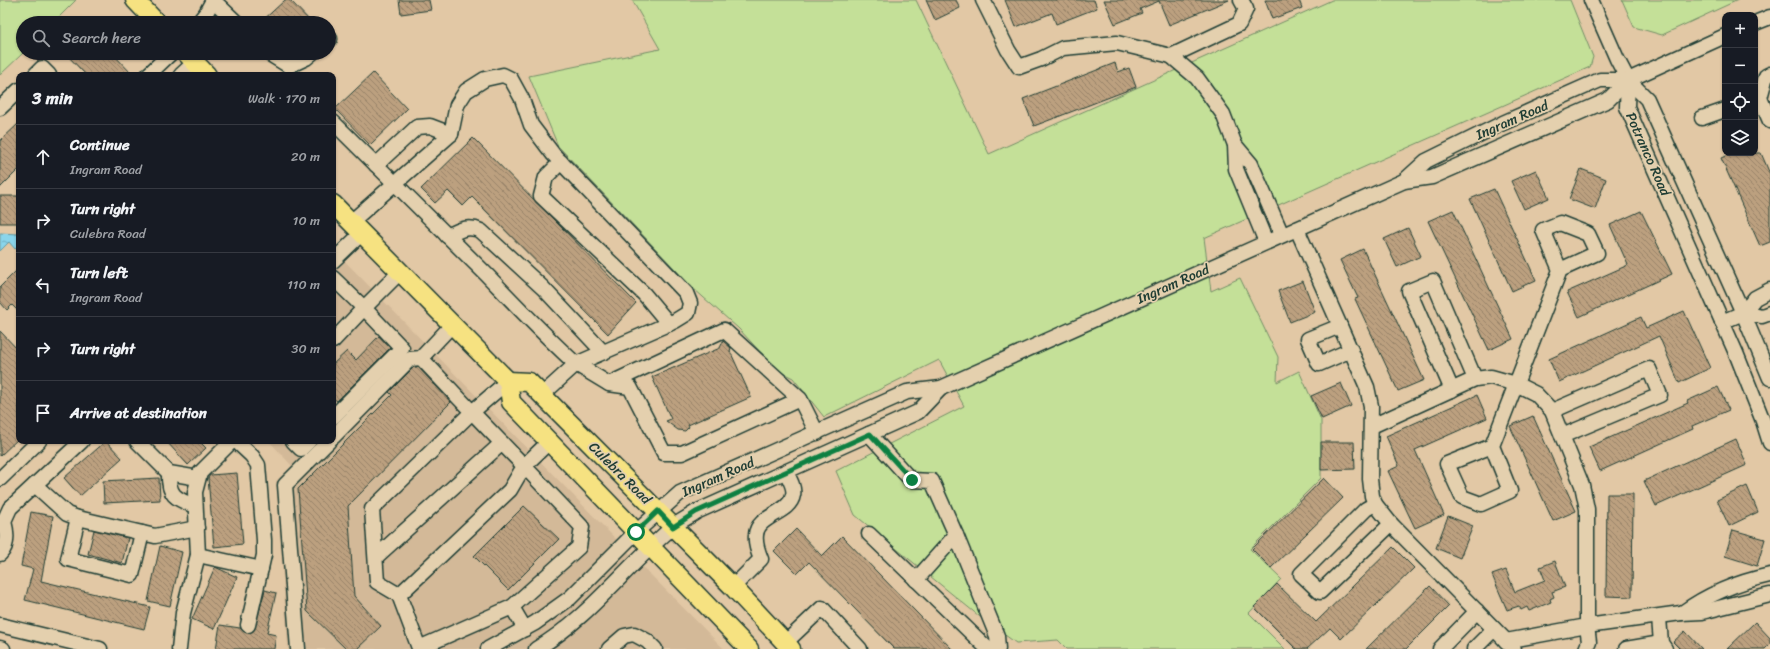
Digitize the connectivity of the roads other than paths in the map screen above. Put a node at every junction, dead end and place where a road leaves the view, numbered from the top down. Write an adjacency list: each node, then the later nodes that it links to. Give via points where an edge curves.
1 (135, 0): 5 (main road)
2 (983, 0): 11 (street, via 1019,67 1041,60 1063,48 1117,43)
3 (1241, 0): 11 (street, via 1246,9 1239,24)
4 (1591, 0): 23 (street)
5 (150, 16)
6 (203, 16): 7 (street, via 213,0)
7 (230, 16)
8 (1770, 17): 9 (street)
9 (1758, 22)
10 (1722, 37): 23 (street, Ingram Road)
11 (1171, 56): 33 (street, via 1197,78 1223,114)
12 (164, 60): 19 (street)
13 (188, 60): 20 (street)
14 (193, 60): 21 (main road)
15 (279, 60): 16 (street, via 289,66)
16 (302, 60)
17 (38, 72): 18 (street, via 42,68)
18 (46, 72)
19 (151, 72)
20 (182, 72)
21 (204, 72)
22 (1770, 74): 25 (street, via 1766,76)
23 (1628, 80): 36 (street, Ingram Road, via 1608,100 1432,177); 36 (street, Ingram Road, via 1600,80 1503,123 1426,161); 51 (street, Potranco Road, via 1647,99); 52 (street, Potranco Road, via 1627,107)
24 (16, 93): 27 (street)
25 (1758, 96)
26 (1758, 100): 30 (street)
27 (0, 108)
28 (1722, 111): 29 (street)
29 (1702, 118)
30 (1770, 121)
31 (336, 125): 35 (street)
32 (451, 134): 34 (street, via 457,105 466,91 484,79 503,75 511,80 522,99 531,125); 35 (street, via 430,126 417,127); 37 (street)
33 (1235, 144): 41 (street, via 1252,164); 43 (street, via 1236,169)
34 (561, 162): 54 (street, via 546,177 541,196 644,294); 54 (street, via 686,293 690,303 688,313)
35 (376, 165): 37 (street)
36 (1404, 181): 40 (street, Ingram Road)
37 (395, 183): 39 (street); 42 (street)
38 (336, 207): 39 (main road)
39 (356, 228): 44 (street); 46 (main road)
40 (1297, 229): 41 (street, Ingram Road); 55 (street)
41 (1282, 235): 43 (street, Ingram Road)
42 (447, 236): 58 (street, via 464,228 481,231 543,288); 60 (street)
43 (1266, 242): 66 (street, Ingram Road)
44 (336, 258)
45 (1560, 270): 65 (street)
46 (400, 271): 49 (street); 53 (main road)
47 (336, 281): 49 (street)
48 (1770, 290): 51 (street, via 1755,298)
49 (364, 308): 56 (street); 72 (street, via 402,348)
50 (1770, 312): 51 (street, via 1762,316)
51 (1743, 313): 52 (street); 61 (street, Potranco Road)
52 (1722, 322): 80 (street, Potranco Road, via 1753,394)
53 (453, 324): 59 (street); 63 (main road)
54 (668, 324): 58 (street)
55 (1340, 326): 57 (street); 57 (street, via 1308,339 1319,364)
56 (336, 338)
57 (1351, 350): 73 (street, via 1367,387)
58 (603, 352): 60 (street)
59 (420, 358): 71 (street); 75 (street, via 410,360)
60 (576, 364): 64 (street); 68 (street)
61 (1770, 378)
62 (1475, 379): 65 (street, via 1492,377); 67 (street); 67 (street, via 1433,281 1409,291)
63 (508, 381): 68 (main road, Culebra Road, via 529,382); 71 (street); 78 (main road, Culebra Road, via 511,402)
64 (609, 384): 69 (street, via 724,330); 69 (street, via 630,387 664,453 682,453)
65 (1516, 384): 70 (street, via 1536,394); 89 (street)
66 (941, 388): 74 (street, Ingram Road, via 907,392); 76 (street, Ingram Road, via 918,412)
67 (1452, 390): 73 (street)
68 (542, 395): 98 (main road, Culebra Road)
69 (800, 399): 74 (street)
70 (1552, 411): 77 (street); 77 (street, via 1649,369 1660,395)
71 (472, 412): 79 (street); 111 (street, via 372,508)
72 (336, 413)
73 (1372, 426): 96 (street, via 1370,479)
74 (817, 433): 98 (street, Ingram Road, via 680,493)
75 (336, 434)
76 (870, 434): 91 (street, Ingram Road); 107 (street, via 912,480 932,481)
77 (1562, 436): 126 (street, via 1582,485 1587,508)
78 (549, 442): 90 (street); 104 (main road, Culebra Road)
79 (502, 443): 90 (street); 111 (street)
80 (1770, 443)
81 (36, 444): 94 (street)
82 (79, 444): 95 (street)
83 (140, 444): 92 (street)
84 (229, 444): 93 (street)
85 (239, 444): 112 (street, via 258,465 264,540)
86 (296, 444): 87 (street, via 301,449)
87 (306, 444)
88 (326, 444): 137 (street, via 285,485)
89 (1492, 446): 89 (street, via 1447,464 1462,497 1481,504 1510,491)
90 (524, 466): 117 (street, via 510,490); 120 (street, via 582,527 579,547)
91 (786, 472): 102 (street, Ingram Road, via 696,512); 116 (street, via 794,495 790,503 759,525 756,534 760,560)
92 (169, 473): 93 (street); 97 (street, via 168,486 172,494)
93 (198, 478): 97 (street, via 194,492)
94 (0, 480)
95 (35, 485): 99 (street, via 67,514); 100 (street, via 10,508)
96 (1375, 504): 101 (street); 101 (street, via 1366,509 1302,574 1320,592)
97 (196, 506): 103 (street)
98 (658, 511): 102 (main road, Culebra Road); 104 (street, Ingram Road)
99 (78, 518): 105 (street); 105 (street, via 68,559 132,575)
100 (2, 522): 109 (street, via 7,530 7,541)
101 (1390, 524): 121 (street)
102 (673, 527): 108 (street, Ingram Road); 116 (main road, Culebra Road)
103 (197, 528): 105 (street, via 155,536); 110 (street)
104 (636, 532): 108 (main road, Culebra Road); 127 (street, Ingram Road, via 570,598)
105 (142, 533)
106 (869, 534): 114 (street)
107 (956, 535): 114 (street); 145 (street, via 997,636)
108 (652, 547): 133 (main road, Culebra Road); 140 (street, Ingram Road, via 583,613)
109 (0, 554)
110 (198, 555): 112 (street); 129 (street, via 183,613)
111 (376, 557): 117 (street, via 377,582)
112 (261, 569): 124 (street)
113 (1770, 575): 115 (street)
114 (916, 580): 144 (street)
115 (1733, 586): 119 (street); 122 (street, via 1699,601)
116 (734, 587): 131 (main road, Culebra Road)
117 (399, 595): 138 (street, via 417,640)
118 (1770, 595): 119 (street)
119 (1739, 602): 122 (street, via 1702,612)
120 (512, 607): 127 (street); 138 (street)
121 (1477, 611): 128 (street); 146 (street)
122 (1681, 613): 123 (street)
123 (1659, 618): 126 (street); 132 (street)
124 (248, 624)
125 (0, 625): 136 (street)
126 (1587, 626): 130 (street); 148 (street, via 1589,642)
127 (525, 629): 139 (street, Ingram Road)
128 (1494, 629): 130 (street); 147 (street)
129 (180, 643)
130 (1510, 645)
131 (788, 646): 143 (street, via 822,608)
132 (1663, 646): 149 (street)
133 (742, 647)
134 (0, 648): 135 (street)
135 (3, 649)
136 (100, 649)
137 (298, 649)
138 (418, 649)
139 (488, 649)
140 (536, 649)
141 (609, 649): 142 (street, via 624,636 634,634)
142 (655, 649)
143 (860, 649)
144 (988, 649)
145 (998, 649)
146 (1440, 649)
147 (1474, 649)
148 (1586, 649)
149 (1626, 649)

